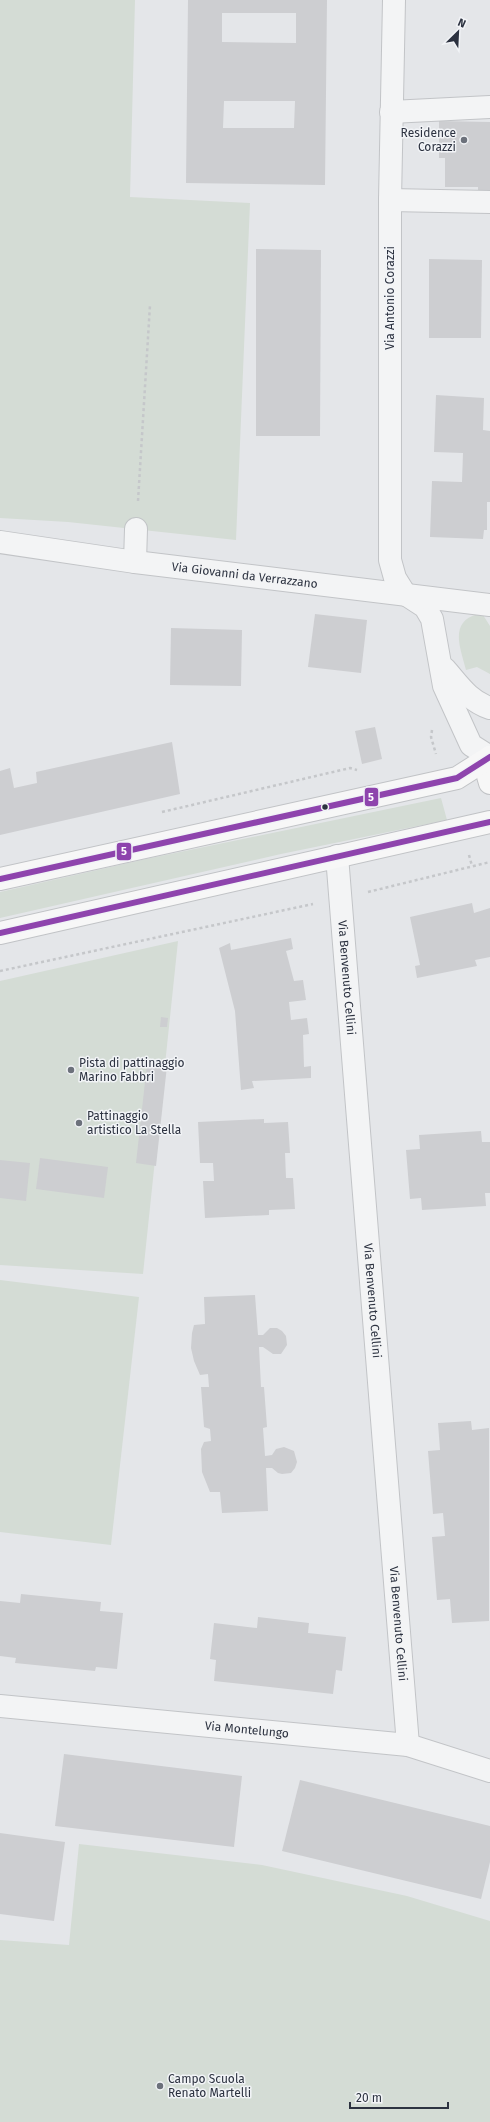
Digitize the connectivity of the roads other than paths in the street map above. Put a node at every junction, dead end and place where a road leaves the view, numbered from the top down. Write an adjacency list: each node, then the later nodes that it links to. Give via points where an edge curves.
1 (394, 0): 3 (street, Via Antonio Corazzi)
2 (490, 107): 3 (street)
3 (392, 112): 4 (street, Via Antonio Corazzi)
4 (390, 200): 5 (street); 9 (street, Via Antonio Corazzi, via 390,560 395,578)
5 (490, 202)
6 (136, 530): 8 (street)
7 (0, 542): 8 (street, Via Giovanni da Verrazzano)
8 (135, 562): 9 (street, Via Giovanni da Verrazzano)
9 (405, 594): 10 (street, Via Giovanni da Verrazzano); 11 (street, via 428,612 433,625)
10 (490, 605)
11 (438, 662): 12 (street, via 467,696 478,704); 13 (street, via 444,686 471,745)
12 (490, 708)
13 (490, 757): 14 (main road); 17 (main road, via 457,778)
14 (490, 783)
15 (490, 822): 16 (main road)
16 (337, 856): 18 (main road); 20 (street, Via Benvenuto Cellini)
17 (0, 879)
18 (0, 933)
19 (0, 1706): 20 (street, Via Montelungo)
20 (408, 1745): 21 (street, Via Montelungo)
21 (490, 1771)

